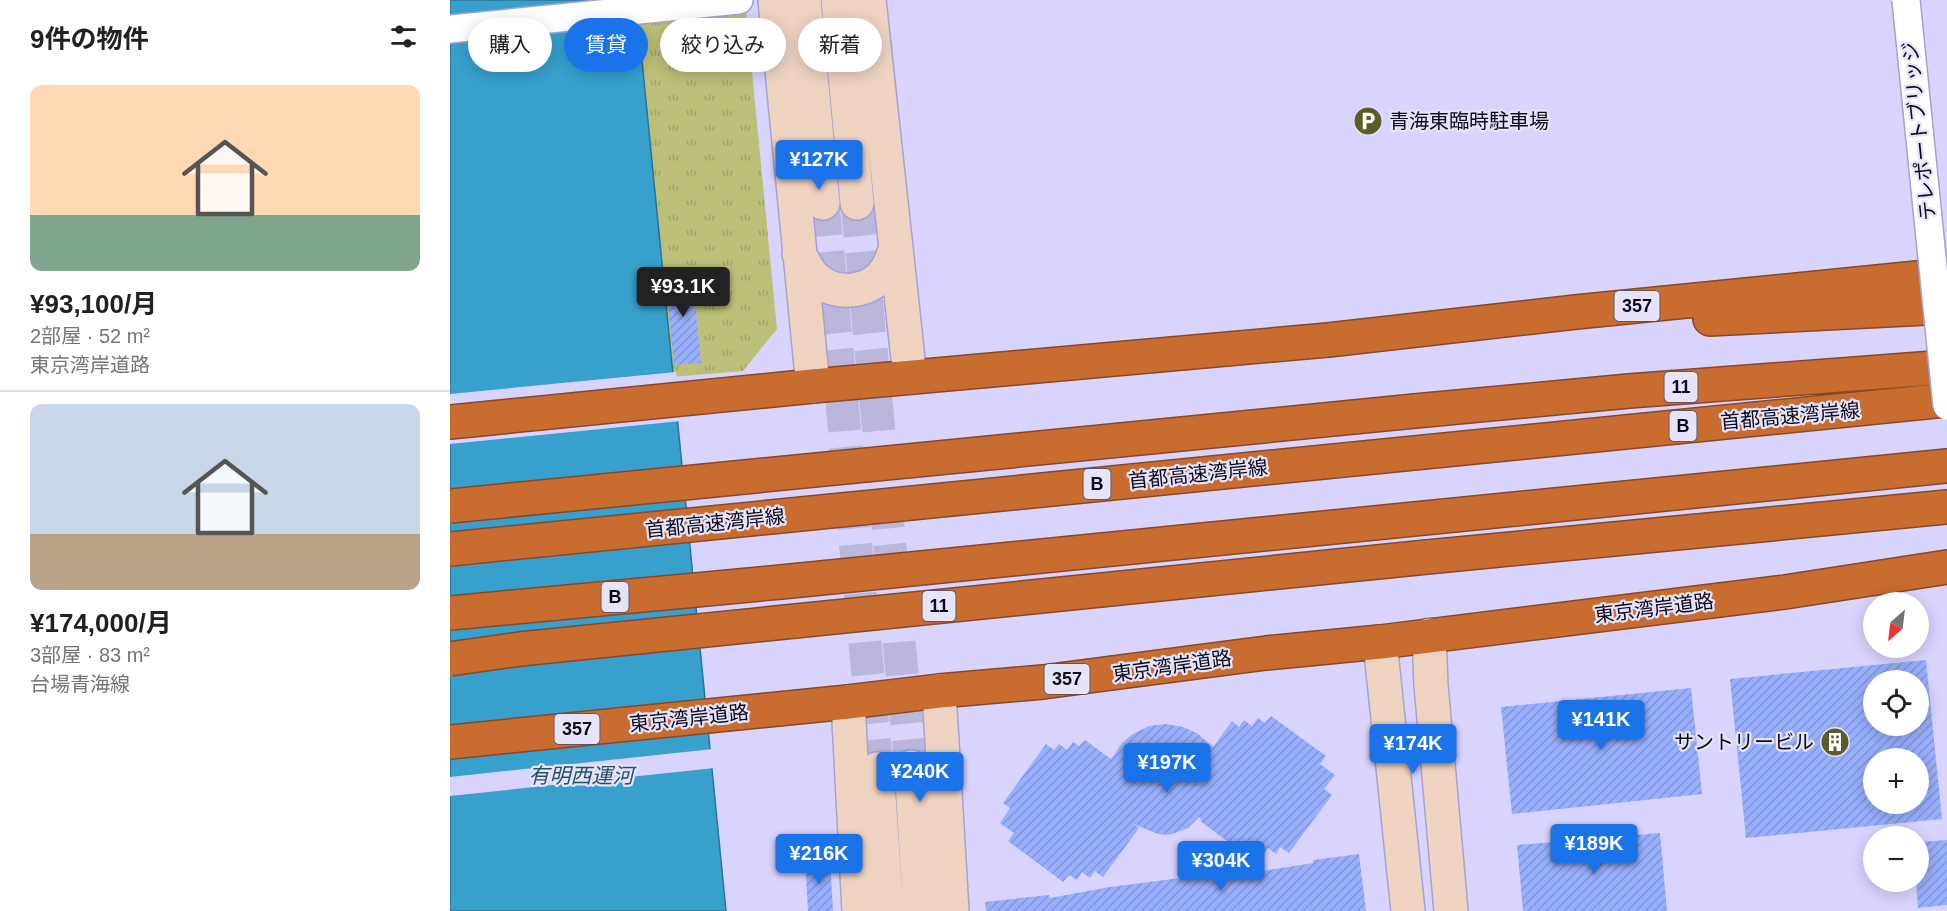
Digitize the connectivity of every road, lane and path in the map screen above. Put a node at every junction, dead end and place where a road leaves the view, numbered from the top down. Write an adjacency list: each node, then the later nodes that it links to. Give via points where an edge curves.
1 (739, 0): 7 (street)
2 (775, 0): 11 (street)
3 (804, 0): 8 (street)
4 (838, 0): 9 (street)
5 (869, 0): 10 (street)
6 (1906, 0): 19 (street, テレポートブリッジ, bridge)
7 (450, 29)
8 (824, 203)
9 (857, 203)
10 (895, 250): 11 (street, via 888,268 872,284 853,291 815,278); 16 (street)
11 (799, 254): 17 (street)
12 (1947, 275): 14 (highway, 357)
13 (1947, 308): 14 (highway, 357)
14 (1328, 340): 16 (highway, 357)
15 (1947, 367): 22 (highway, 11, bridge, via 1629,391)
16 (910, 377): 17 (highway, 357)
17 (813, 386): 20 (highway, 357)
18 (1947, 400): 24 (highway, 首都高速湾岸線 / B)
19 (1947, 406)
20 (450, 422)
21 (1947, 466): 28 (highway, B)
22 (450, 506)
23 (1947, 507): 31 (highway, 11, bridge)
24 (450, 549)
25 (1947, 567): 27 (highway, 東京湾岸道路 / 357)
26 (1947, 582): 27 (highway, 東京湾岸道路 / 357)
27 (1785, 592): 29 (highway, 東京湾岸道路 / 357)
28 (450, 612)
29 (1429, 636): 30 (highway, 東京湾岸道路 / 357); 42 (street)
30 (1380, 642): 32 (highway, 東京湾岸道路 / 357); 41 (street)
31 (450, 659)
32 (939, 691): 33 (highway, 東京湾岸道路 / 357); 40 (street)
33 (848, 702): 34 (highway, 東京湾岸道路 / 357); 37 (street)
34 (450, 742)
35 (911, 767): 39 (street)
36 (877, 769): 38 (street)
37 (859, 911)
38 (887, 911)
39 (920, 911)
40 (952, 911)
41 (1408, 911)
42 (1451, 911)

